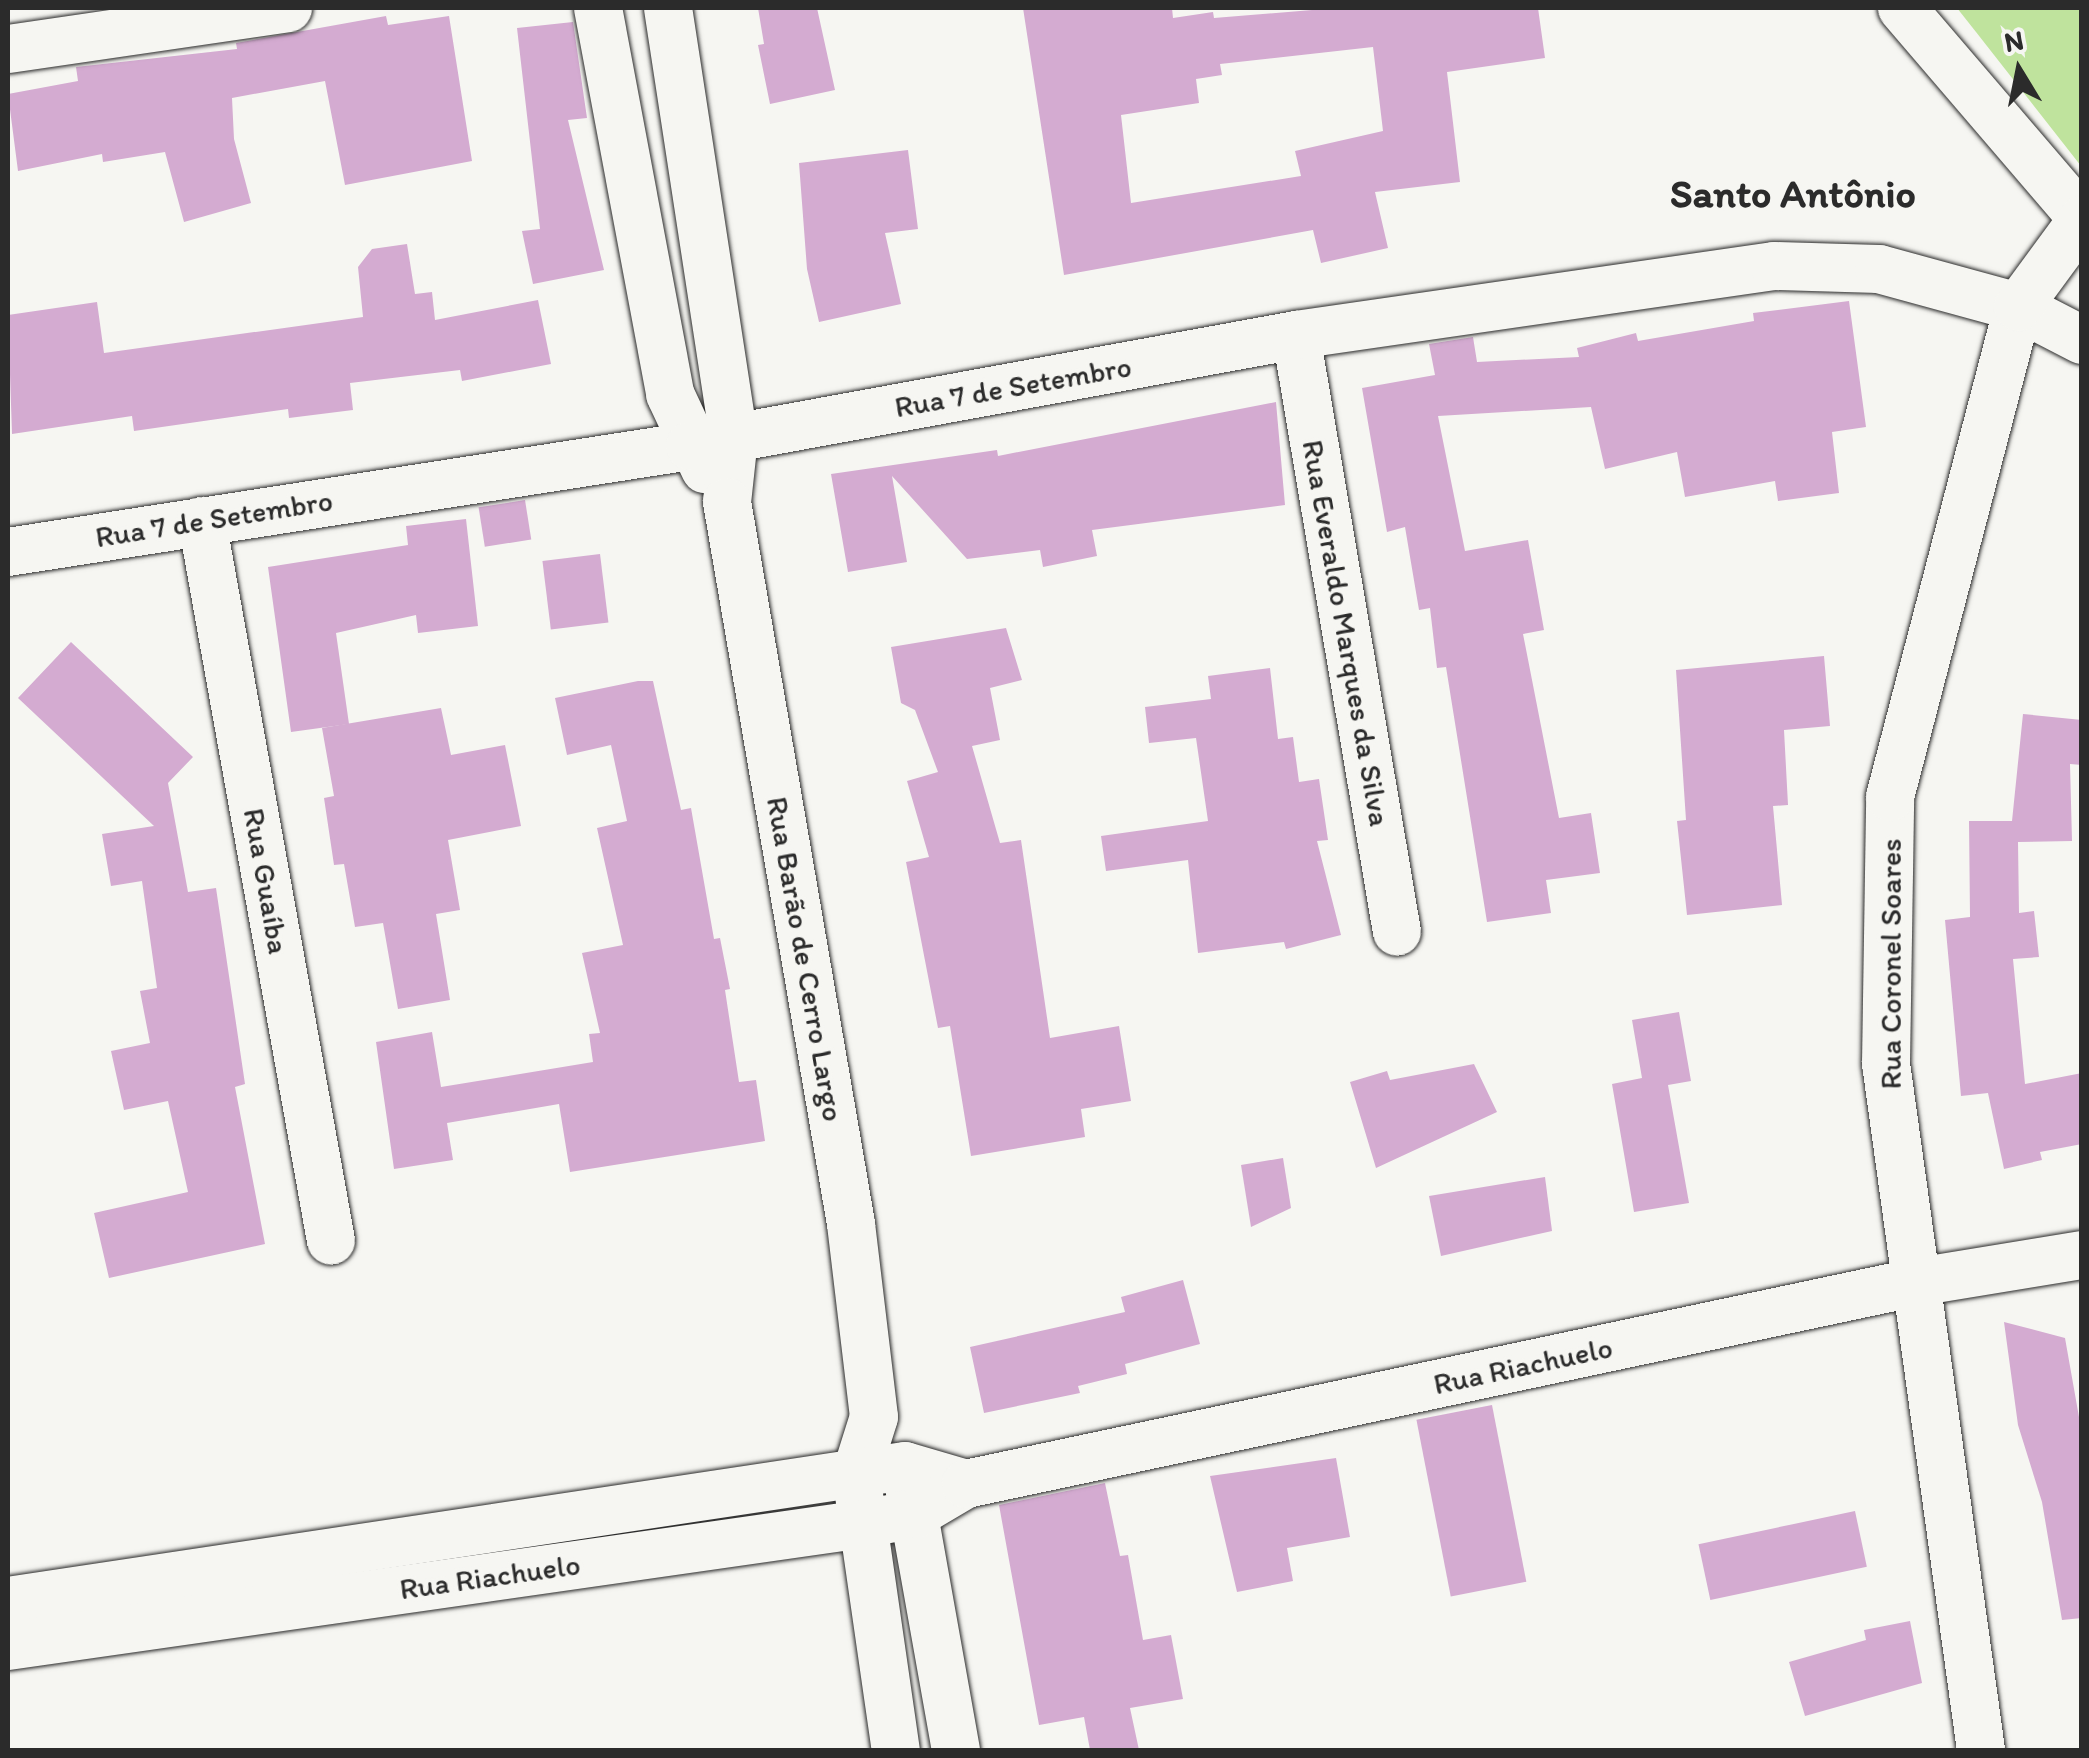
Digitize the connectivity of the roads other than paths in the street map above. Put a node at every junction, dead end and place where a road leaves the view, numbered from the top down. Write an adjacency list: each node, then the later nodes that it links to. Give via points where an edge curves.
1 (288, 8): 5 (street)
2 (598, 8): 10 (street, Rua Barão de Cerro Largo, via 670,394)
3 (668, 8): 10 (street, Rua Barão de Cerro Largo)
4 (1902, 8): 6 (street)
5 (8, 49)
6 (2082, 219): 7 (street)
7 (2018, 308): 8 (street, Rua 7 de Setembro, via 1879,269 1774,266); 9 (street, Rua 7 de Setembro); 16 (street, Rua Coronel Soares, via 1890,796 1886,1064)
8 (1296, 335): 10 (street, Rua 7 de Setembro); 13 (street, Rua Everaldo Marques da Silva)
9 (2082, 340)
10 (712, 442): 11 (street, Rua 7 de Setembro); 17 (street, Rua Barão de Cerro Largo, via 851,1224)
11 (202, 521): 12 (street, Rua 7 de Setembro); 14 (street, Rua Guaíba)
12 (8, 552)
13 (1397, 932)
14 (330, 1241)
15 (2082, 1256): 16 (street, Rua Riachuelo)
16 (1916, 1282): 20 (street, Rua Riachuelo); 27 (street, Rua Coronel Soares)
17 (874, 1417): 18 (street, Rua Barão de Cerro Largo); 19 (street, Rua Barão de Cerro Largo)
18 (905, 1466): 19 (street, Rua Riachuelo); 20 (street, Rua Riachuelo); 21 (street, Rua Barão de Cerro Largo)
19 (856, 1474): 22 (street, Rua Barão de Cerro Largo); 23 (street, Rua Riachuelo)
20 (966, 1484): 21 (street, Rua Riachuelo)
21 (915, 1514): 22 (street, Rua Riachuelo); 26 (street, Rua Barão de Cerro Largo)
22 (863, 1524): 24 (street, Rua Riachuelo); 25 (street, Rua Barão de Cerro Largo)
23 (8, 1601)
24 (8, 1646)
25 (896, 1750)
26 (956, 1750)
27 (1981, 1750)

